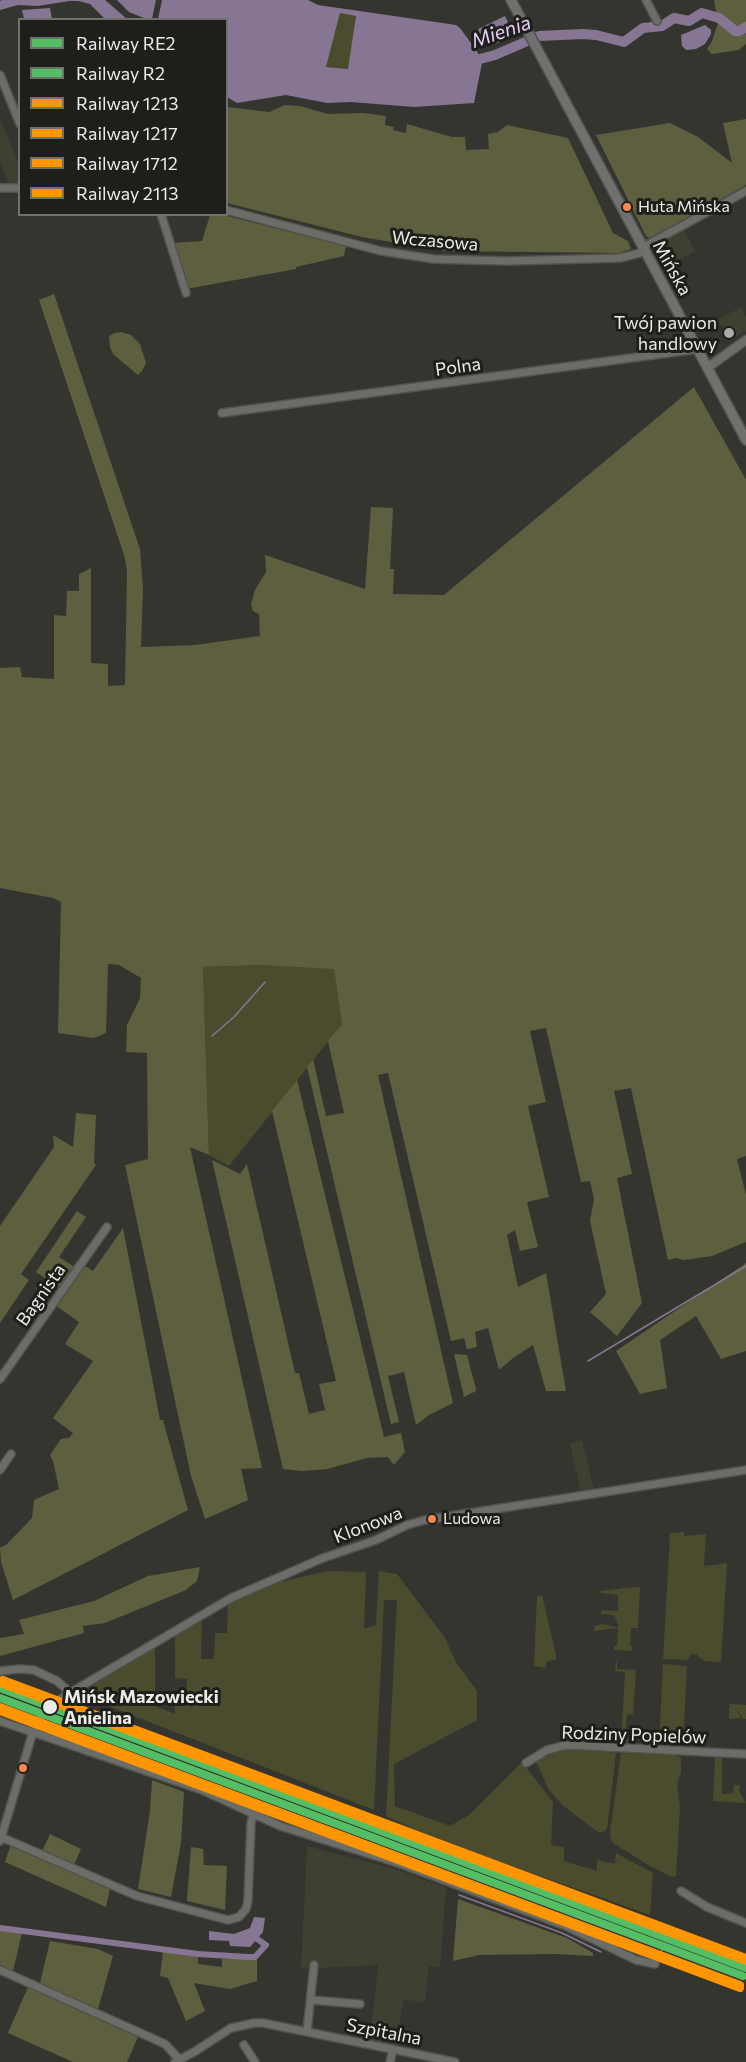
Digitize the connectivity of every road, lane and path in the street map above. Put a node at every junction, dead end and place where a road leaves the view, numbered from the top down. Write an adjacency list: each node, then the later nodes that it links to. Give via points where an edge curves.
1 (511, 0): 11 (main road, Mińska)
2 (646, 0): 3 (street)
3 (657, 21)
4 (0, 75): 5 (street)
5 (18, 119)
6 (0, 188): 7 (street)
7 (18, 188)
8 (746, 191): 11 (street, Wczasowa)
9 (228, 211): 11 (street, Wczasowa, via 381,251 434,259 620,258)
10 (162, 216): 12 (street)
11 (643, 250): 14 (main road, Mińska)
12 (186, 293)
13 (746, 340): 15 (street)
14 (698, 349): 15 (main road, Mińska); 16 (street, Polna)
15 (707, 368): 17 (main road, Mińska)
16 (222, 413)
17 (746, 440)
18 (107, 1227): 19 (street, Bagnista)
19 (0, 1379)
20 (11, 1454): 21 (street)
21 (0, 1470)
22 (746, 1470): 24 (street, Klonowa, via 407,1525 231,1598)
23 (0, 1671): 24 (street, via 34,1670 57,1681)
24 (68, 1694): 26 (street, Klonowa, via 48,1708)
25 (0, 1721): 26 (street)
26 (33, 1732): 29 (street, via 202,1790); 30 (street, Klonowa)
27 (746, 1754): 28 (street, Rodziny Popielów, via 566,1745 547,1750)
28 (526, 1763)
29 (253, 1815): 30 (street, via 248,1900 243,1914 222,1920 125,1891); 33 (street, via 429,1874 566,1926 636,1960)
30 (1, 1839)
31 (681, 1891): 32 (street)
32 (746, 1923)
33 (655, 1964)
34 (314, 1965): 36 (street)
35 (0, 1970): 41 (street, via 165,2044)
36 (311, 2000): 37 (street, Szpitalna); 38 (street)
37 (360, 2004)
38 (307, 2032): 40 (street, Szpitalna); 41 (street, Szpitalna, via 263,2023 239,2025)
39 (244, 2045): 42 (street)
40 (393, 2049): 43 (street); 44 (street, Szpitalna)
41 (177, 2061)
42 (255, 2062)
43 (390, 2062)
44 (454, 2062)

